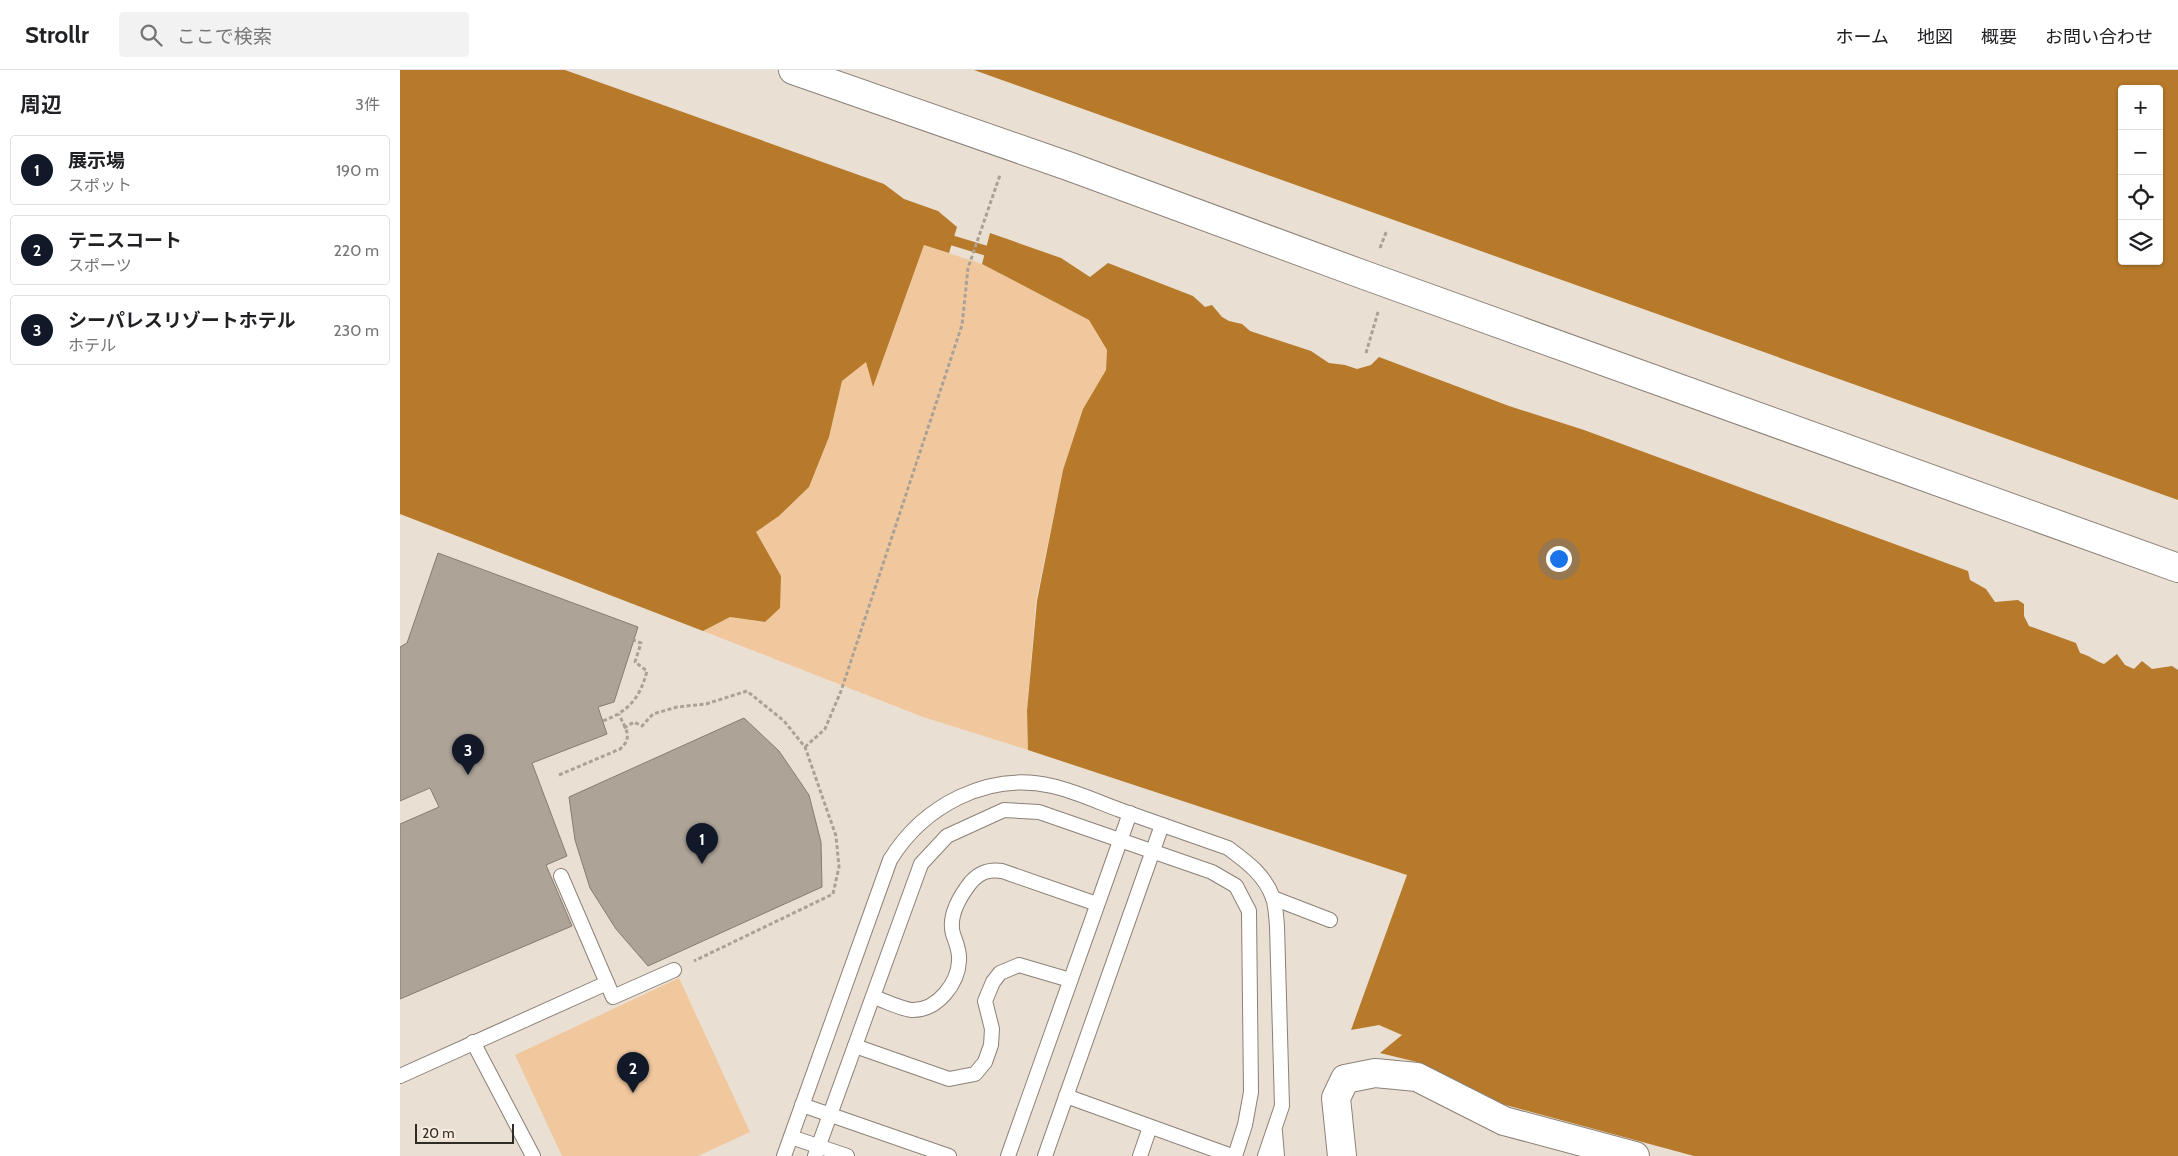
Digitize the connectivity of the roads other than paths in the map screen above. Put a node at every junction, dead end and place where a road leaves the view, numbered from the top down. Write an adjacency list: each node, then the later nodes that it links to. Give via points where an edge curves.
1 (793, 70): 2 (street, via 1068,166)
2 (2178, 568)
3 (1130, 813): 4 (lane); 5 (lane); 19 (lane, via 1052,786 1020,782 962,795 920,822 890,860)
4 (1162, 825): 6 (lane); 8 (lane, via 1228,848 1252,865)
5 (1120, 839): 6 (lane); 9 (lane); 14 (lane, via 1039,812 1004,810 947,836 921,864)
6 (1152, 851): 18 (lane); 32 (lane, via 1212,872 1236,886 1249,911 1252,1092)
7 (561, 876): 13 (lane)
8 (1273, 898): 10 (lane); 21 (lane, via 1277,926 1282,1106)
9 (1097, 904): 12 (lane); 14 (lane, via 1002,871 978,874 956,904 952,932 958,946 959,961 954,981 944,996 914,1010)
10 (1330, 920)
11 (674, 970): 13 (lane, via 614,997)
12 (1070, 980): 16 (lane, via 1019,965 1000,974 985,1001 992,1029 991,1045 986,1062 975,1074 949,1079); 29 (lane)
13 (607, 984): 15 (lane)
14 (873, 997): 16 (lane)
15 (473, 1042): 17 (lane); 25 (lane)
16 (855, 1046): 20 (lane)
17 (400, 1076)
18 (1066, 1096): 22 (lane); 30 (lane)
19 (802, 1105): 20 (lane); 23 (lane)
20 (830, 1115): 24 (lane); 28 (lane)
21 (1275, 1126): 33 (lane); 34 (lane)
22 (1150, 1127): 31 (lane); 32 (lane)
23 (791, 1137): 24 (lane); 26 (lane)
24 (817, 1151): 27 (lane)
25 (533, 1156)
26 (784, 1156)
27 (847, 1156)
28 (949, 1156)
29 (1008, 1156)
30 (1045, 1156)
31 (1140, 1156)
32 (1234, 1156)
33 (1265, 1156)
34 (1278, 1156)
35 (1342, 1156): 36 (street, via 1336,1098 1345,1079 1375,1073 1417,1077 1504,1121)
36 (1635, 1156)

